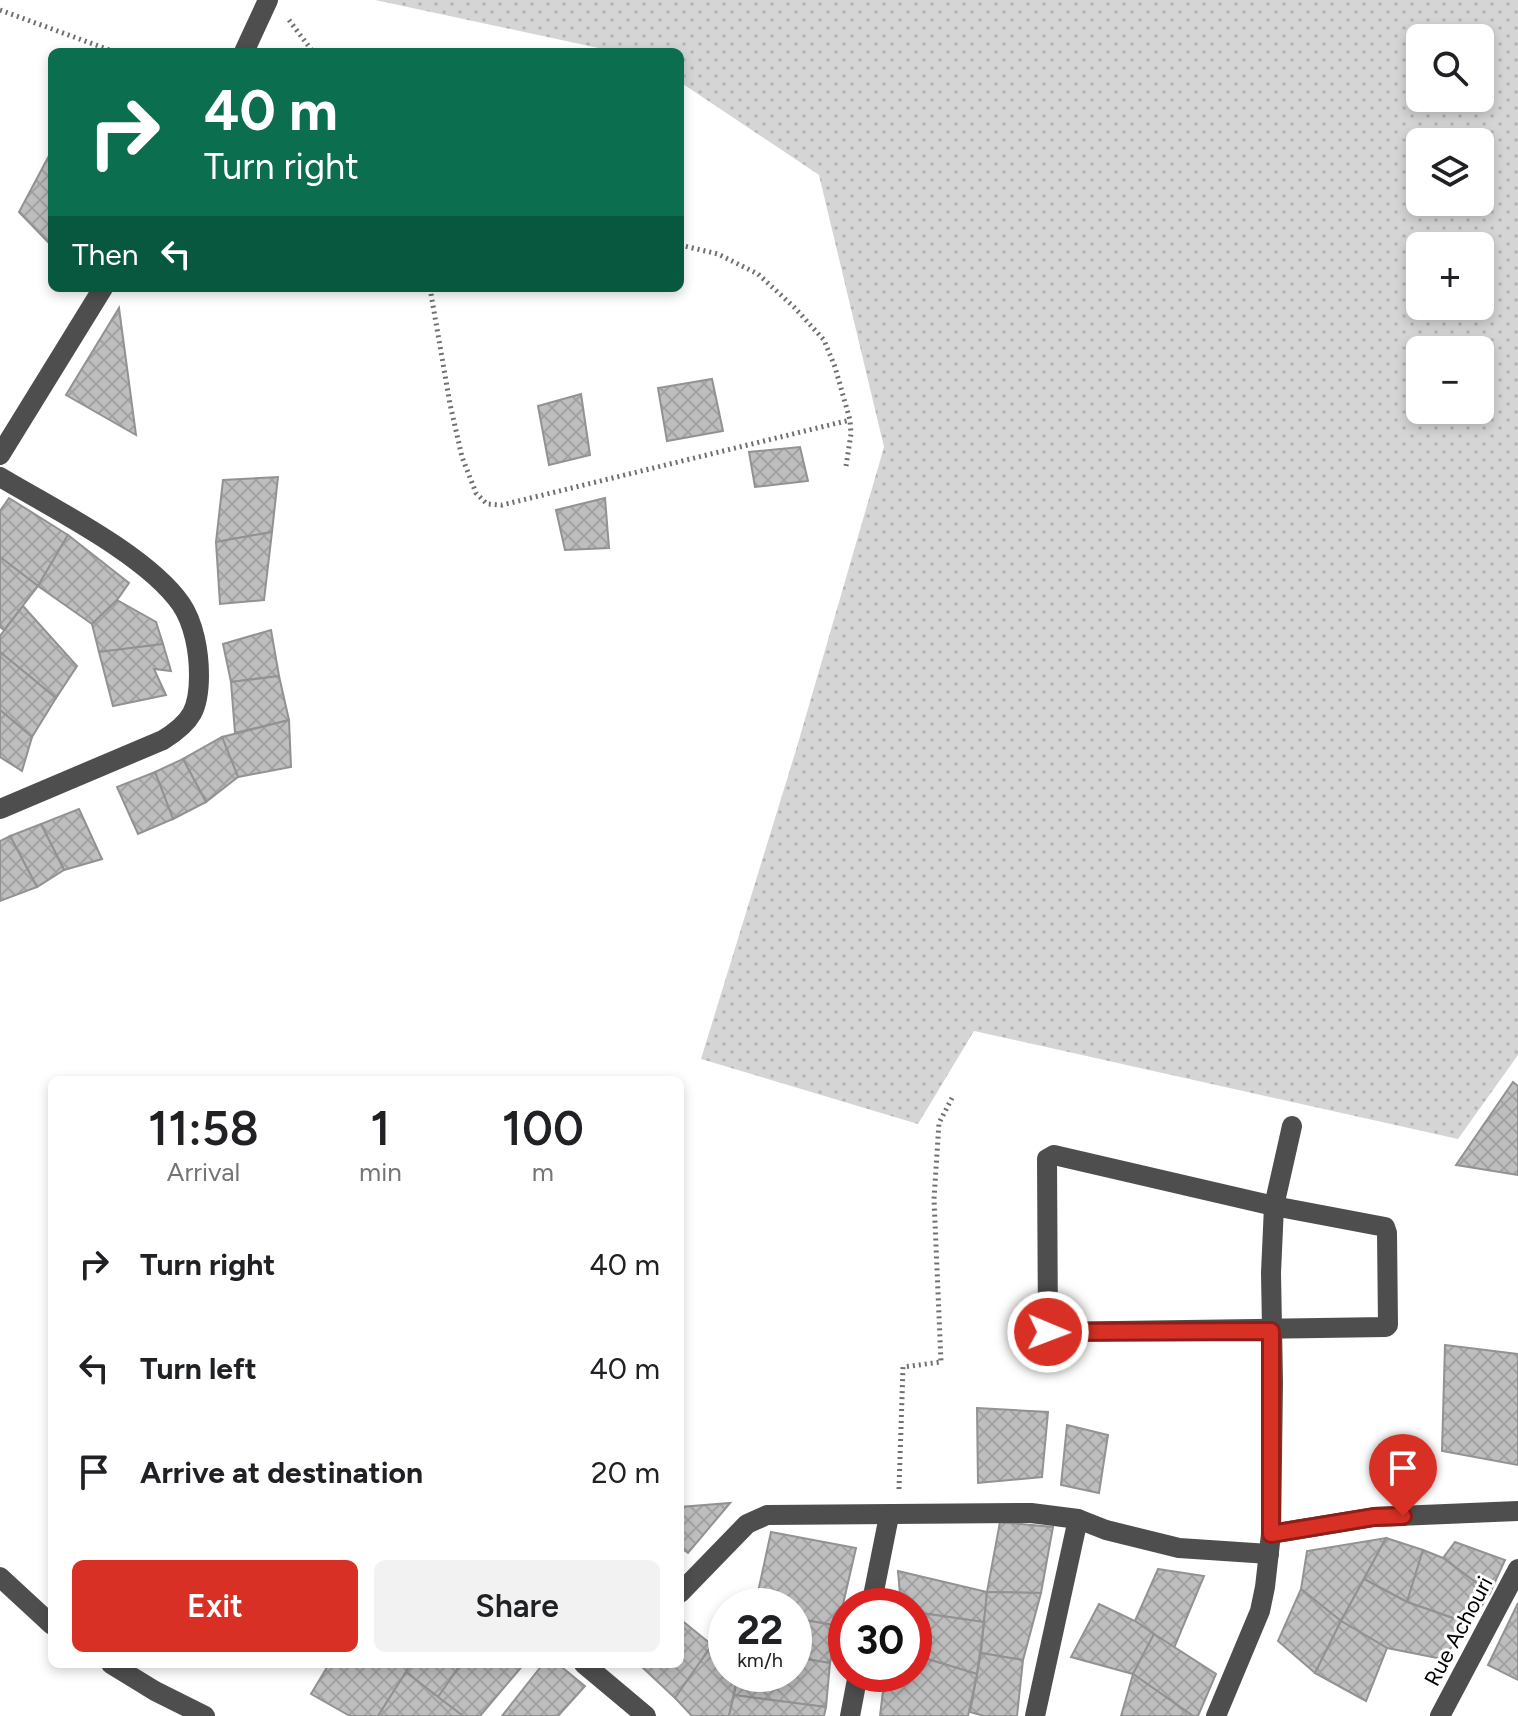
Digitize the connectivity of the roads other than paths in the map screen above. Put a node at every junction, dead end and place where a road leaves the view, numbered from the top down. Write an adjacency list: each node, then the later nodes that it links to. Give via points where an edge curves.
1 (275, 5): 2 (street)
2 (247, 48)
3 (101, 292): 4 (street)
4 (0, 455)
5 (0, 477): 6 (street, via 114,545 160,581 182,605 195,636 199,668 199,697 180,729)
6 (0, 809)
7 (1292, 1126): 8 (street)
8 (1274, 1206): 9 (street); 9 (street, via 1387,1230 1388,1325); 9 (street, via 1054,1155 1047,1159 1048,1332)
9 (1271, 1331): 13 (street)
10 (1518, 1511): 13 (street, via 1374,1517)
11 (889, 1516): 12 (street, via 1031,1513); 16 (street); 17 (street, via 756,1518)
12 (1078, 1519): 13 (street, via 1179,1548); 25 (street)
13 (1270, 1544): 26 (street, via 1260,1611)
14 (1518, 1569): 27 (street, Rue Achouri)
15 (0, 1577): 18 (street)
16 (875, 1588)
17 (684, 1589)
18 (48, 1621)
19 (118, 1668): 22 (street)
20 (599, 1668): 23 (street)
21 (855, 1692): 24 (street)
22 (205, 1716)
23 (646, 1716)
24 (850, 1716)
25 (1035, 1716)
26 (1216, 1716)
27 (1440, 1716)

